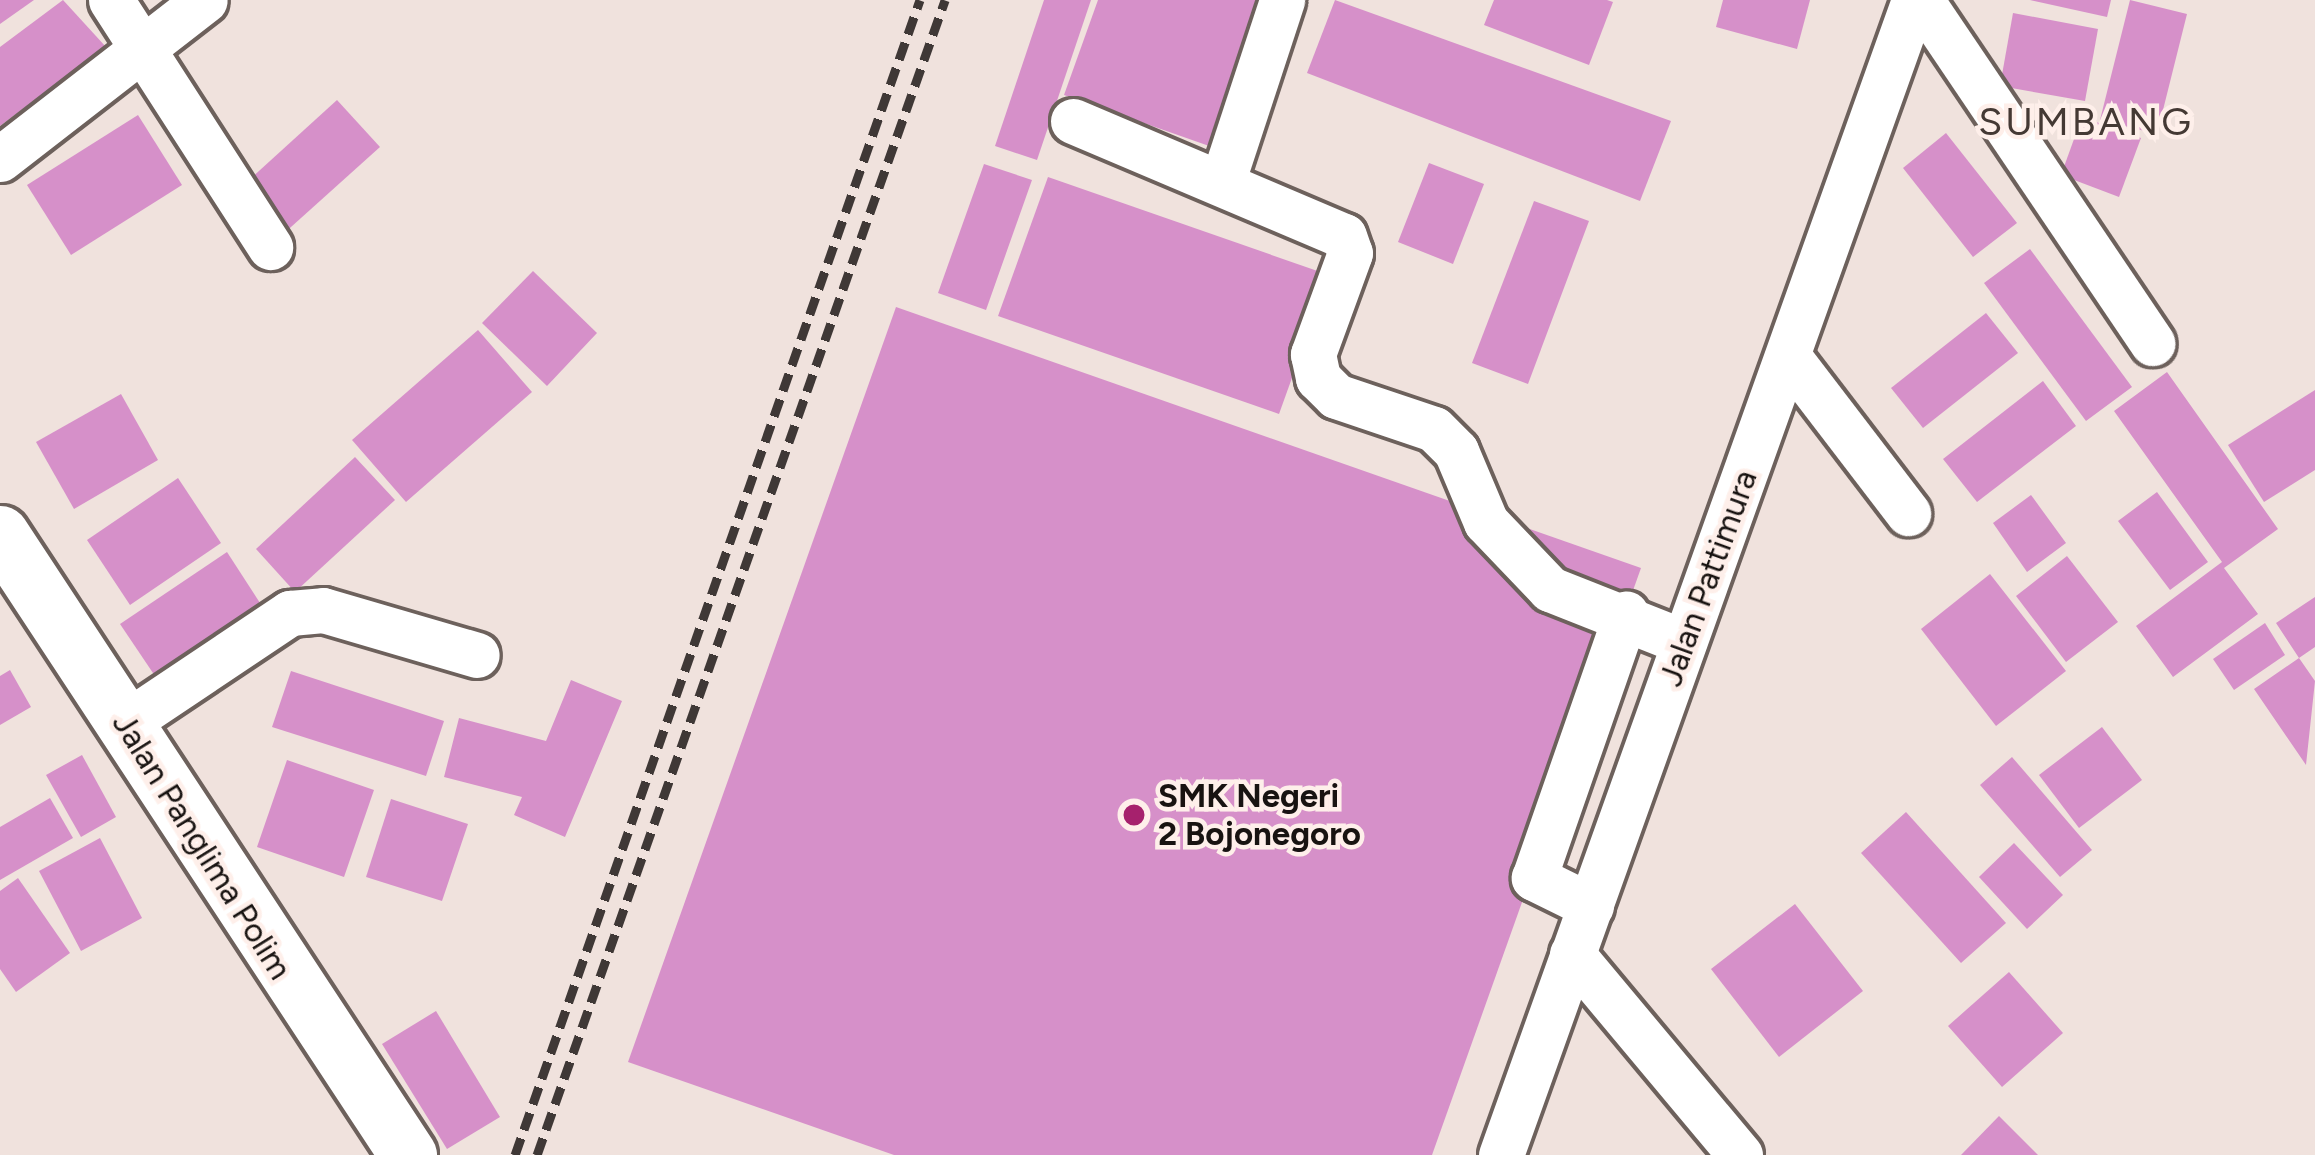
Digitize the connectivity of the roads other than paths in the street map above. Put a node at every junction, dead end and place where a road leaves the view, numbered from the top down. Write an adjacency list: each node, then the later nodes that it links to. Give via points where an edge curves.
1 (111, 0): 5 (street)
2 (205, 0): 5 (street)
3 (1282, 0): 8 (street)
4 (1917, 0): 10 (street); 11 (street, Jalan Pattimura)
5 (142, 53): 7 (street); 9 (street)
6 (1073, 121): 8 (street)
7 (0, 159)
8 (1222, 183): 14 (street, via 1344,236 1350,253 1313,353 1318,378 1336,396 1434,429 1518,566)
9 (270, 247)
10 (2152, 343)
11 (1788, 356): 12 (street); 15 (street, Jalan Pattimura)
12 (1908, 513)
13 (0, 534): 17 (main road, Jalan Panglima Polim)
14 (1626, 614): 15 (street); 18 (street, via 1534,878)
15 (1684, 642): 18 (street, Jalan Pattimura)
16 (477, 655): 17 (street, via 323,610 290,613)
17 (124, 724): 20 (main road, Jalan Panglima Polim)
18 (1591, 905): 19 (street, Jalan Pattimura)
19 (1572, 955): 21 (street, Jalan Pattimura); 22 (street)
20 (408, 1155)
21 (1501, 1155)
22 (1740, 1155)

